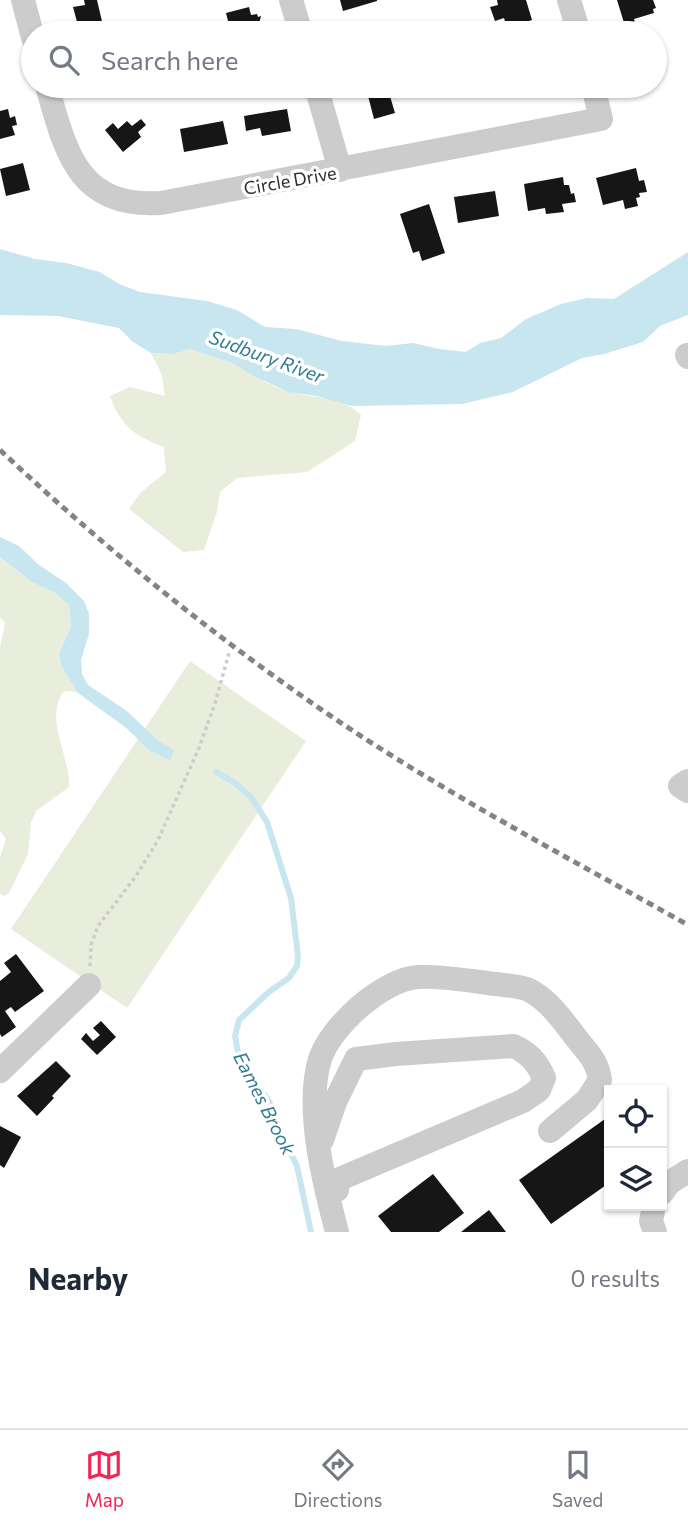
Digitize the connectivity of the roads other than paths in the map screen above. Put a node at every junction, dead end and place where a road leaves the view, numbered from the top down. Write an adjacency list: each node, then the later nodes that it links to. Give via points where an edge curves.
1 (23, 0): 4 (street)
2 (291, 0): 5 (street)
3 (569, 0): 6 (street)
4 (29, 21)
5 (297, 21)
6 (575, 21)
7 (51, 98): 10 (street, Circle Drive, via 72,160 95,188 124,202 161,203)
8 (319, 98): 10 (street)
9 (596, 98): 10 (street, Circle Drive, via 601,119)
10 (340, 170)
11 (688, 781): 12 (street, via 680,786)
12 (688, 791)
13 (89, 985): 14 (street)
14 (0, 1071)
15 (550, 1130): 16 (street, via 587,1100 600,1080 598,1066 554,1009 528,989 416,977 377,992 339,1025 320,1058 314,1094)
16 (319, 1150): 19 (street); 19 (street, via 335,1102 364,1046 514,1035 536,1043 556,1070 557,1086 548,1100)
17 (688, 1171): 18 (street)
18 (667, 1187)
19 (332, 1192): 21 (street)
20 (653, 1211): 22 (street)
21 (337, 1232)
22 (654, 1232)

